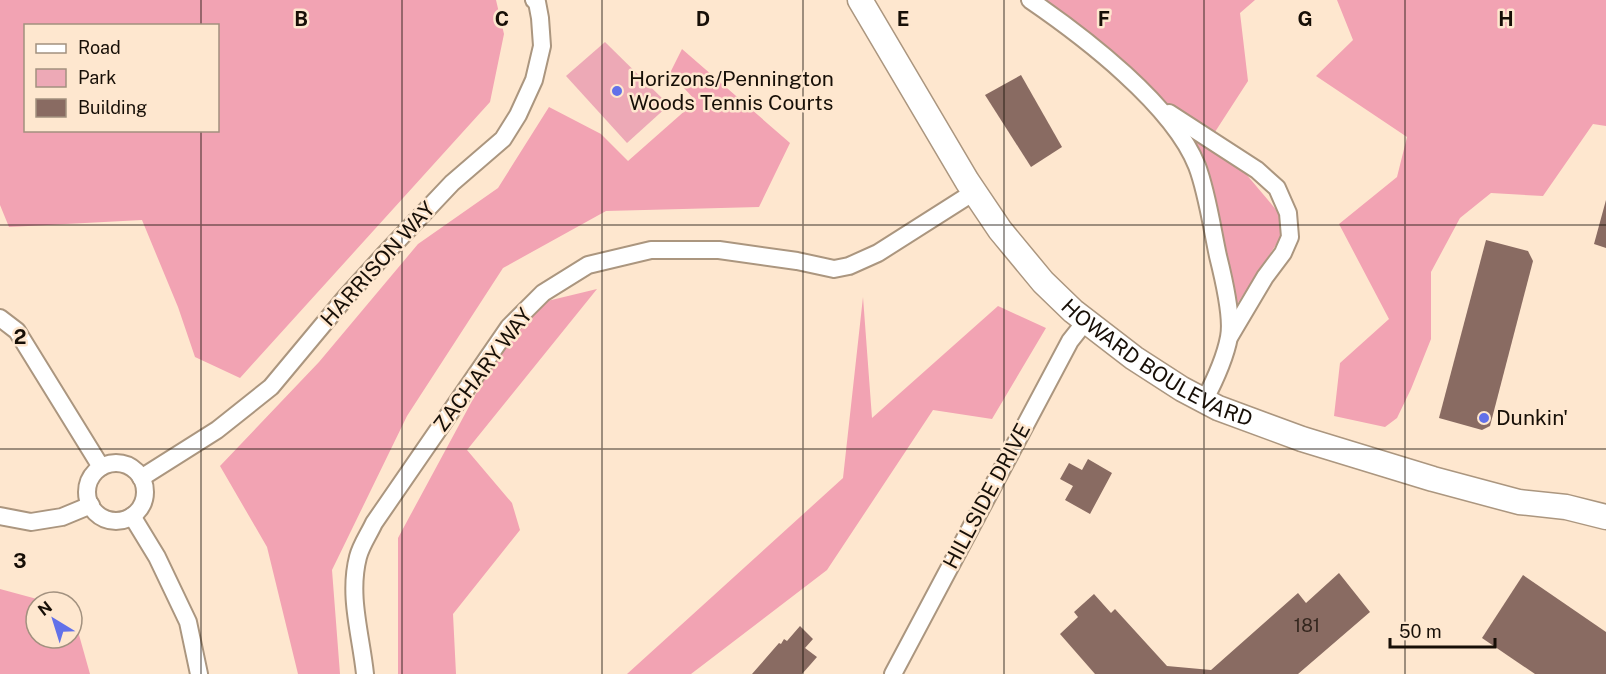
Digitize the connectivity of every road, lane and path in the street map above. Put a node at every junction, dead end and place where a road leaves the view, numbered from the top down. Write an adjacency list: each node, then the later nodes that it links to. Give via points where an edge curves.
1 (860, 0): 5 (main road, HOWARD BOULEVARD)
2 (1030, 0): 4 (street, via 1110,62)
3 (536, 1): 11 (street, HARRISON WAY, via 542,46 534,80 503,138 452,183 384,255 271,387 217,430)
4 (1148, 98): 8 (street, via 1174,126 1197,166 1227,296); 8 (street, via 1257,170 1277,188 1288,213 1290,237 1283,253)
5 (974, 192): 7 (main road, HOWARD BOULEVARD, via 1015,250); 17 (street, ZACHARY WAY, via 878,253 834,269 719,250 651,250 588,265 543,293 509,327 374,523 358,557 354,602)
6 (0, 318): 10 (street, via 17,331)
7 (1085, 321): 9 (main road, HOWARD BOULEVARD, via 1134,358); 18 (street, HILLSIDE DRIVE, via 1064,352)
8 (1230, 336): 9 (street)
9 (1204, 401): 15 (main road, HOWARD BOULEVARD, via 1265,427 1433,479 1519,502 1566,507)
10 (101, 467): 11 (street, via 121,462); 12 (street, via 86,487)
11 (141, 478): 14 (street, via 145,498)
12 (91, 505): 13 (street, via 62,517 31,522); 14 (street, via 102,518 112,522)
13 (0, 516)
14 (132, 516): 16 (street, via 188,622)
15 (1606, 517)
16 (199, 674)
17 (365, 674)
18 (893, 674)

